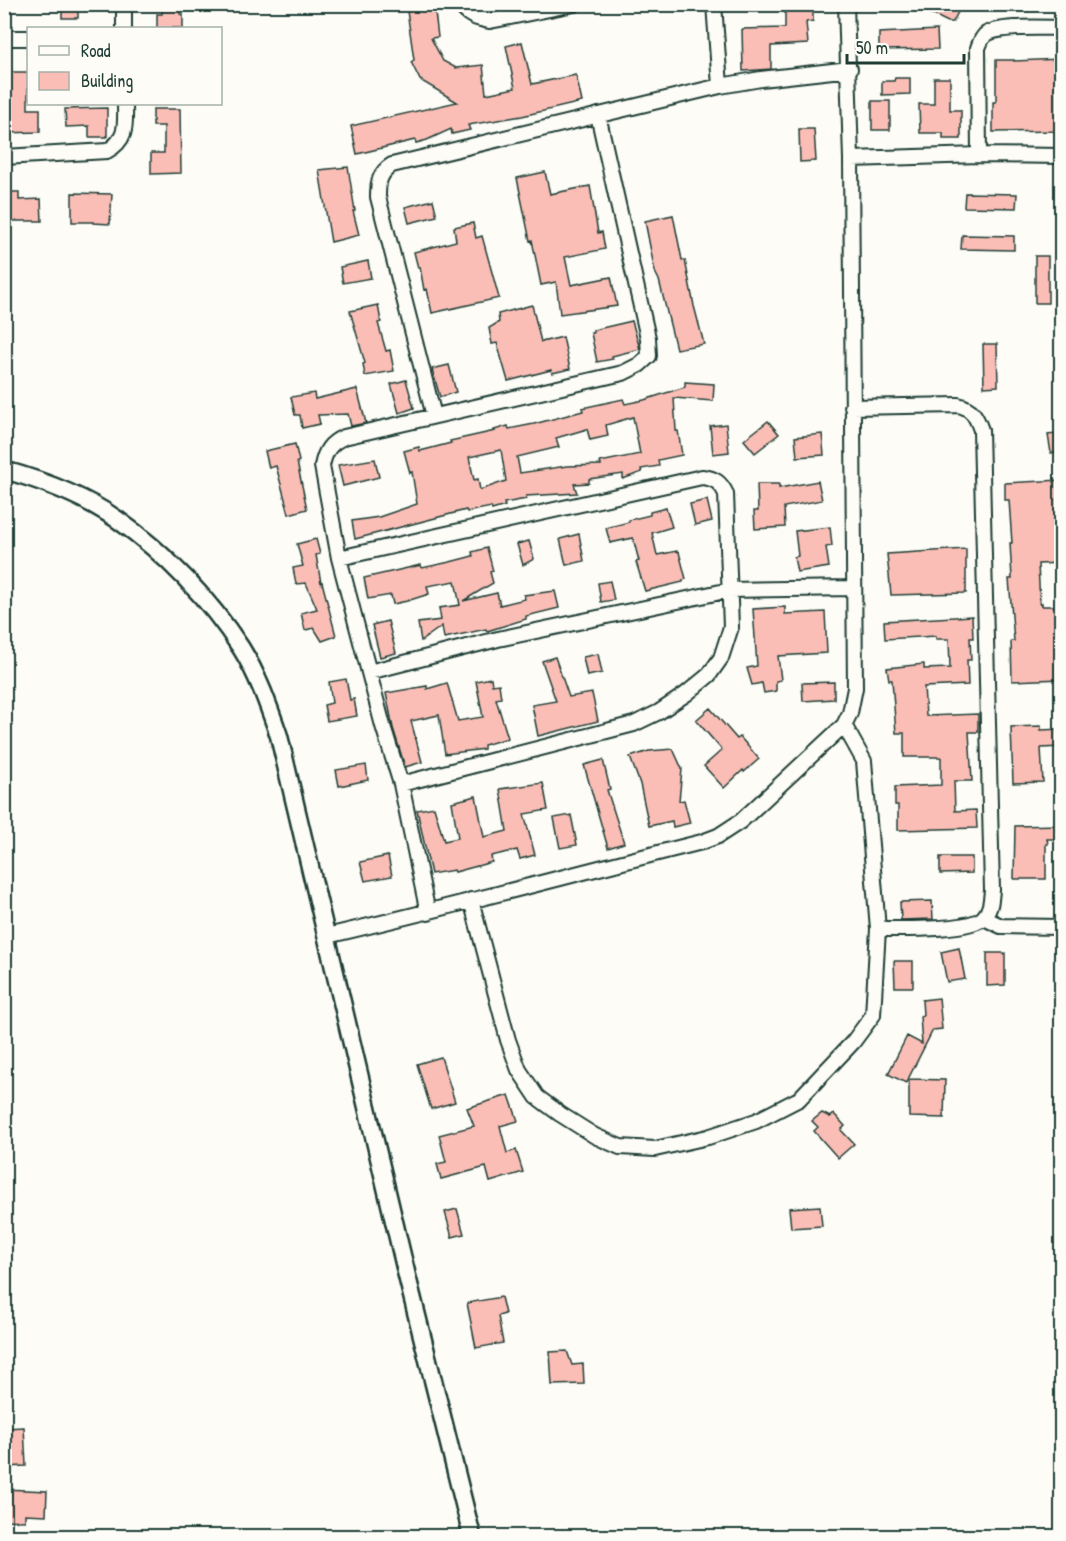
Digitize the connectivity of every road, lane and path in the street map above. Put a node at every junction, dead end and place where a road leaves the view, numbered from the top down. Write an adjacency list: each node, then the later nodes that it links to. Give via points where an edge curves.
1 (124, 4): 6 (street)
2 (460, 4): 3 (street, via 470,15 490,21)
3 (574, 4)
4 (714, 4): 11 (street)
5 (846, 4): 10 (street)
6 (124, 27)
7 (1062, 28): 14 (street, via 999,30 982,38 978,48)
8 (4, 38): 9 (street)
9 (27, 38)
10 (850, 69): 11 (street); 17 (street)
11 (720, 86): 13 (street)
12 (125, 105): 16 (street, via 123,137 107,151)
13 (598, 115): 19 (street, via 649,356 623,373); 19 (street, via 392,165 380,177 378,197)
14 (979, 155): 15 (street); 17 (street)
15 (1062, 156)
16 (4, 157)
17 (851, 159): 18 (street)
18 (852, 407): 22 (street); 29 (street, via 958,405 972,411 981,430 992,890)
19 (434, 416): 21 (street, via 344,437 328,447 322,466)
20 (4, 471): 32 (street, via 39,480 117,519 194,588 242,650 279,736)
21 (339, 558): 23 (street, via 708,477 717,480 726,495); 24 (street)
22 (854, 588): 23 (street); 25 (street, via 855,688)
23 (730, 590): 24 (street, via 498,639); 26 (street, via 731,627 721,658 708,675 659,712 634,724)
24 (369, 672): 26 (street)
25 (844, 725): 27 (street, via 741,821 718,836); 31 (street, via 864,761)
26 (401, 784): 28 (street)
27 (471, 900): 28 (street); 31 (street, via 519,1070 537,1097 552,1109 620,1147 655,1149 708,1137 756,1121 799,1099 854,1042 873,1015)
28 (428, 913): 32 (street)
29 (984, 918): 30 (street, via 1001,926); 31 (street, via 963,926)
30 (1062, 927)
31 (878, 929)
32 (327, 936): 33 (street)
33 (472, 1536)

